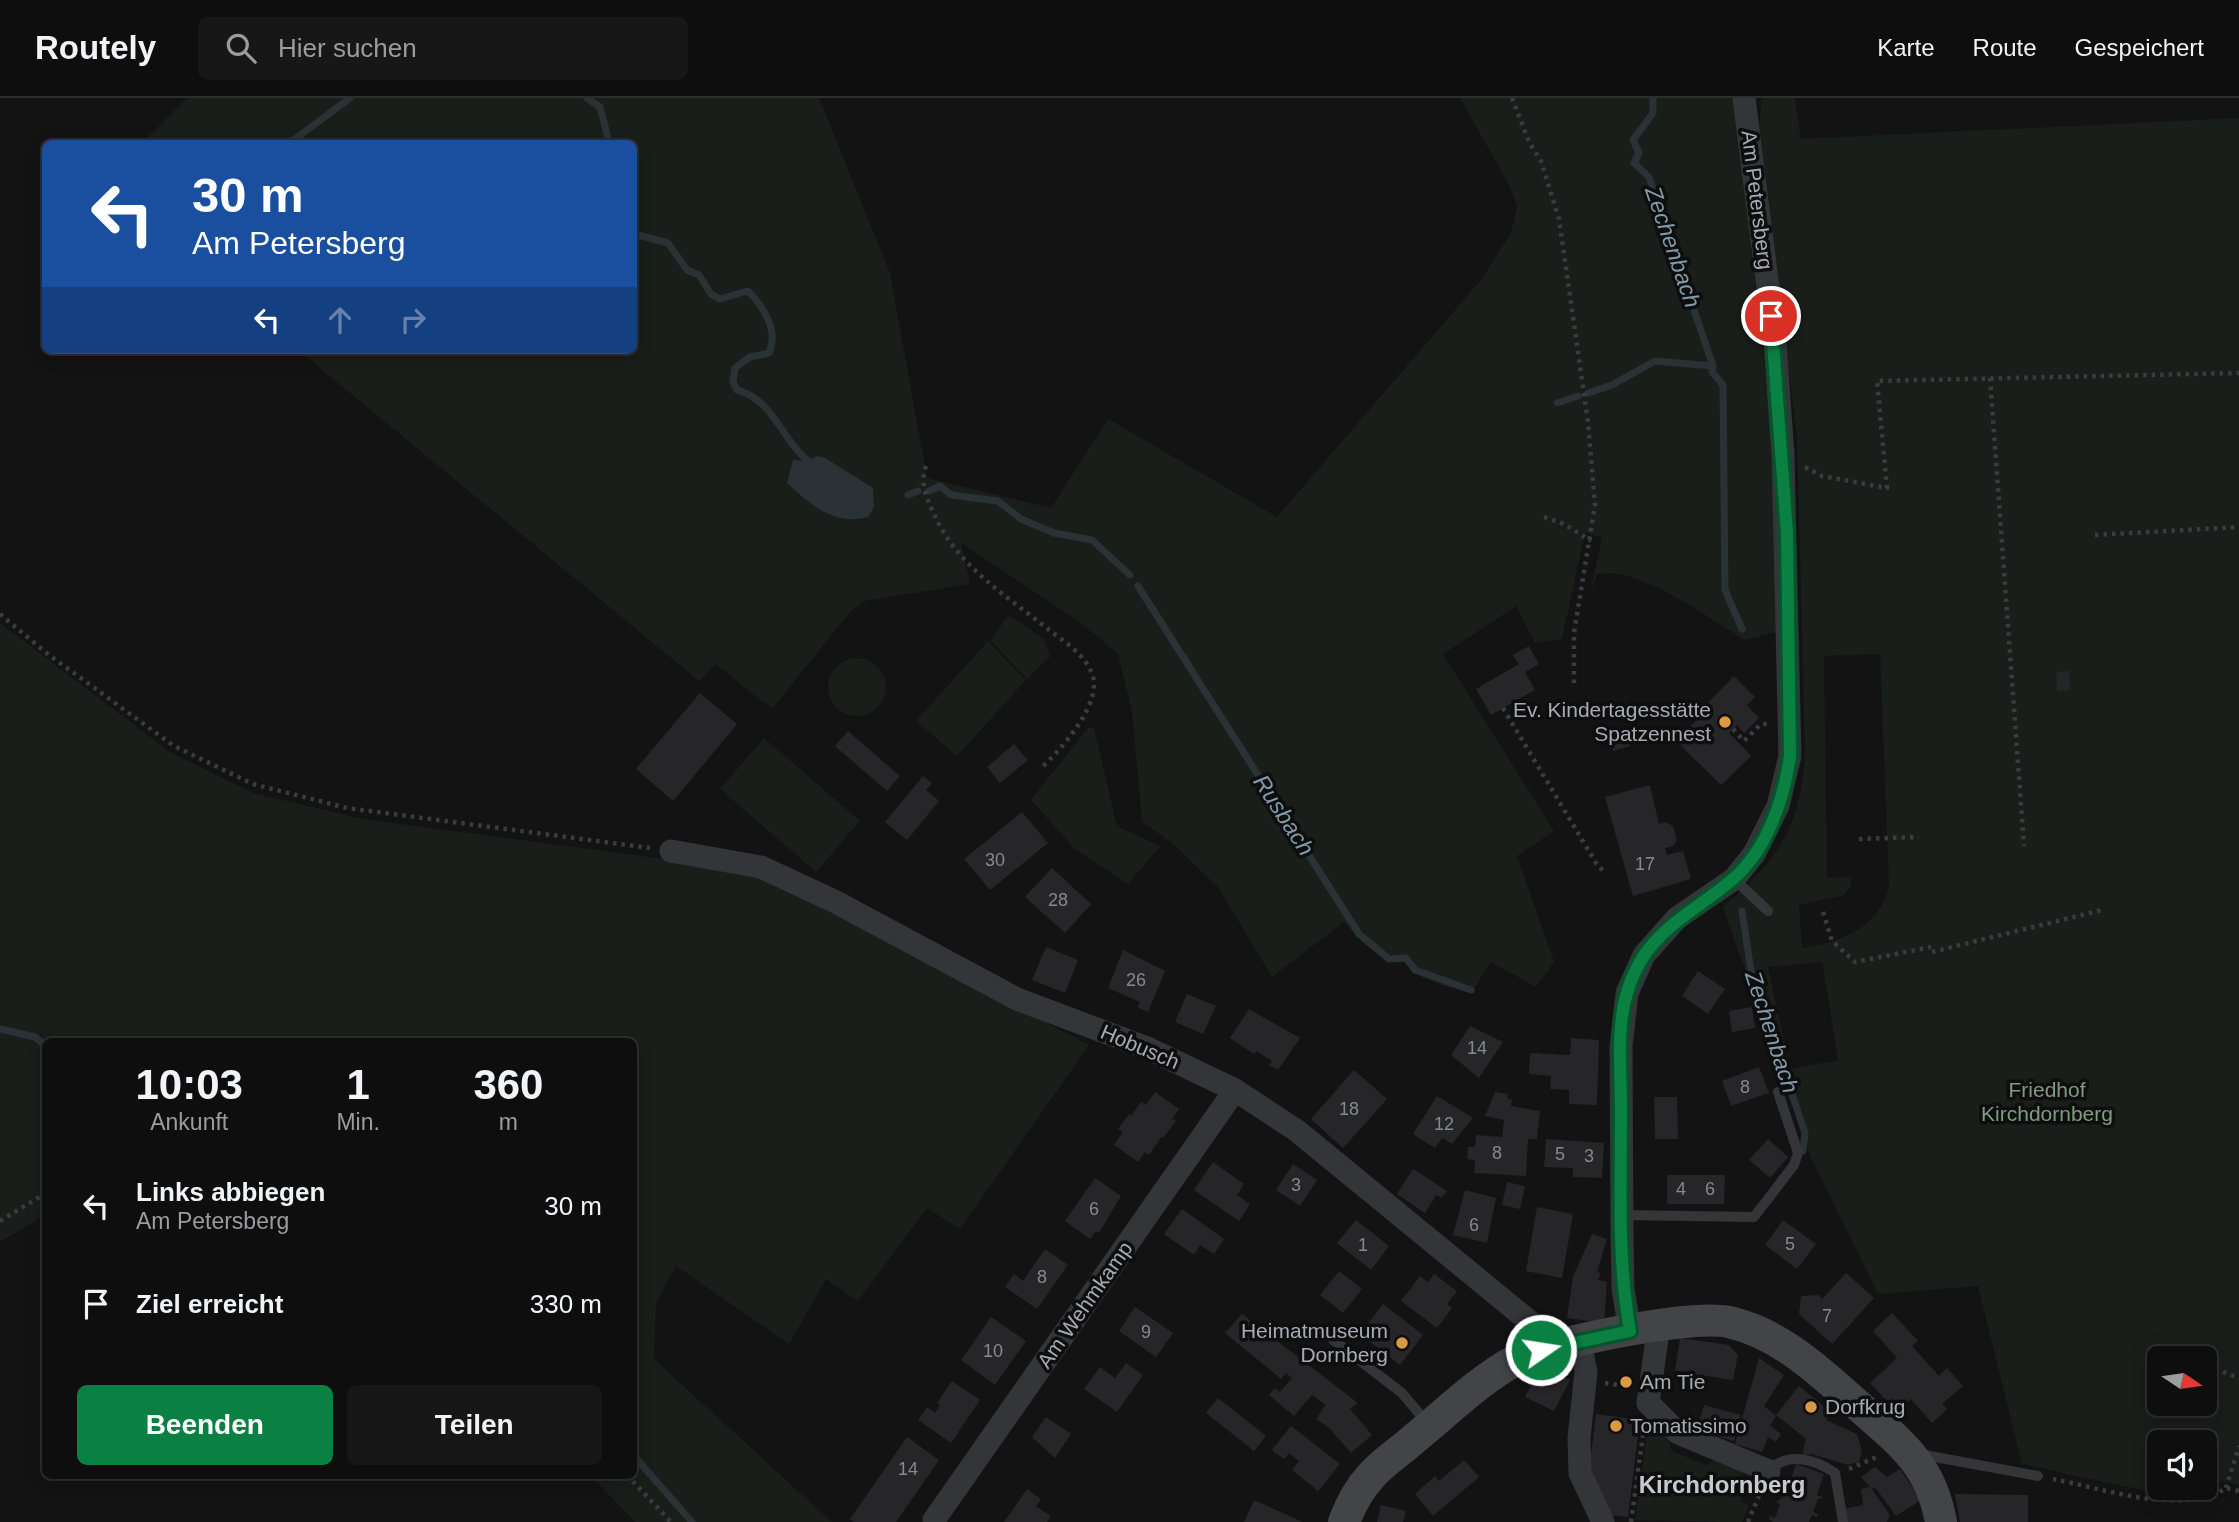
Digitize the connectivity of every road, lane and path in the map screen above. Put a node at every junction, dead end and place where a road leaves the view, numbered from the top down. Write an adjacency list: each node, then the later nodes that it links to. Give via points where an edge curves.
1 (1512, 98): 10 (path, via 1541,161 1559,219 1588,422 1595,505)
2 (1744, 98): 5 (street, Am Petersberg, via 1775,343)
3 (2239, 373): 4 (path)
4 (1990, 378): 5 (path, via 1877,381 1887,488 1822,477); 19 (path)
5 (1783, 455): 14 (street, Am Petersberg)
6 (926, 466): 16 (path, via 923,486 950,546 1002,595 1072,648 1093,675 1090,704)
7 (1544, 517): 10 (path)
8 (2239, 527): 9 (path)
9 (2095, 535)
10 (1591, 541): 12 (path, via 1574,633)
11 (0, 614): 20 (path, via 174,746 253,784 347,808)
12 (1574, 688)
13 (1503, 708): 21 (path)
14 (1789, 724): 15 (path, via 1761,724 1744,741); 22 (street, Am Petersberg, via 1787,776 1778,806 1754,854)
15 (1732, 729)
16 (1041, 768)
17 (1919, 837): 18 (path)
18 (1859, 839)
19 (2024, 846)
20 (671, 851): 26 (street, Hobusch, via 761,867 1017,999 1147,1048)
21 (1606, 874)
22 (1734, 878): 24 (lane); 29 (street, Am Petersberg, via 1677,918 1644,955 1627,993 1621,1047)
23 (2102, 910): 25 (path, via 1932,950 1855,962 1832,941)
24 (1768, 911)
25 (1823, 912)
26 (1235, 1090): 34 (street, Hobusch, via 1296,1130 1530,1321); 49 (street, Am Wehmkamp)
27 (1779, 1092): 29 (lane, via 1798,1153 1794,1165 1754,1217)
28 (42, 1195): 30 (path)
29 (1622, 1215): 31 (street, Am Petersberg, via 1623,1289)
30 (0, 1221)
31 (1644, 1328): 33 (street); 38 (street); 41 (street, via 1707,1319 1769,1336 1799,1355)
32 (1332, 1339): 39 (lane, via 1402,1393)
33 (1580, 1342): 34 (street); 37 (street)
34 (1541, 1350): 39 (street, via 1498,1371)
35 (2217, 1370): 36 (path)
36 (2239, 1378)
37 (1585, 1380): 38 (path); 52 (street, via 1580,1473)
38 (1649, 1396): 43 (street, via 1678,1433); 53 (path)
39 (1430, 1426): 51 (street, via 1371,1475)
40 (2239, 1446): 47 (path)
41 (1912, 1452): 45 (lane); 56 (street, via 1928,1478)
42 (1876, 1460): 44 (path)
43 (1769, 1471): 54 (path); 55 (lane, via 1786,1459 1797,1458 1835,1473)
44 (1839, 1472)
45 (2038, 1476): 47 (path, via 2180,1501 2213,1496)
46 (631, 1479): 50 (path)
47 (2226, 1488): 48 (path)
48 (2239, 1491)
49 (934, 1520)
50 (671, 1522)
51 (1344, 1522)
52 (1603, 1522)
53 (1631, 1522)
54 (1748, 1522)
55 (1843, 1522)
56 (1941, 1522)

